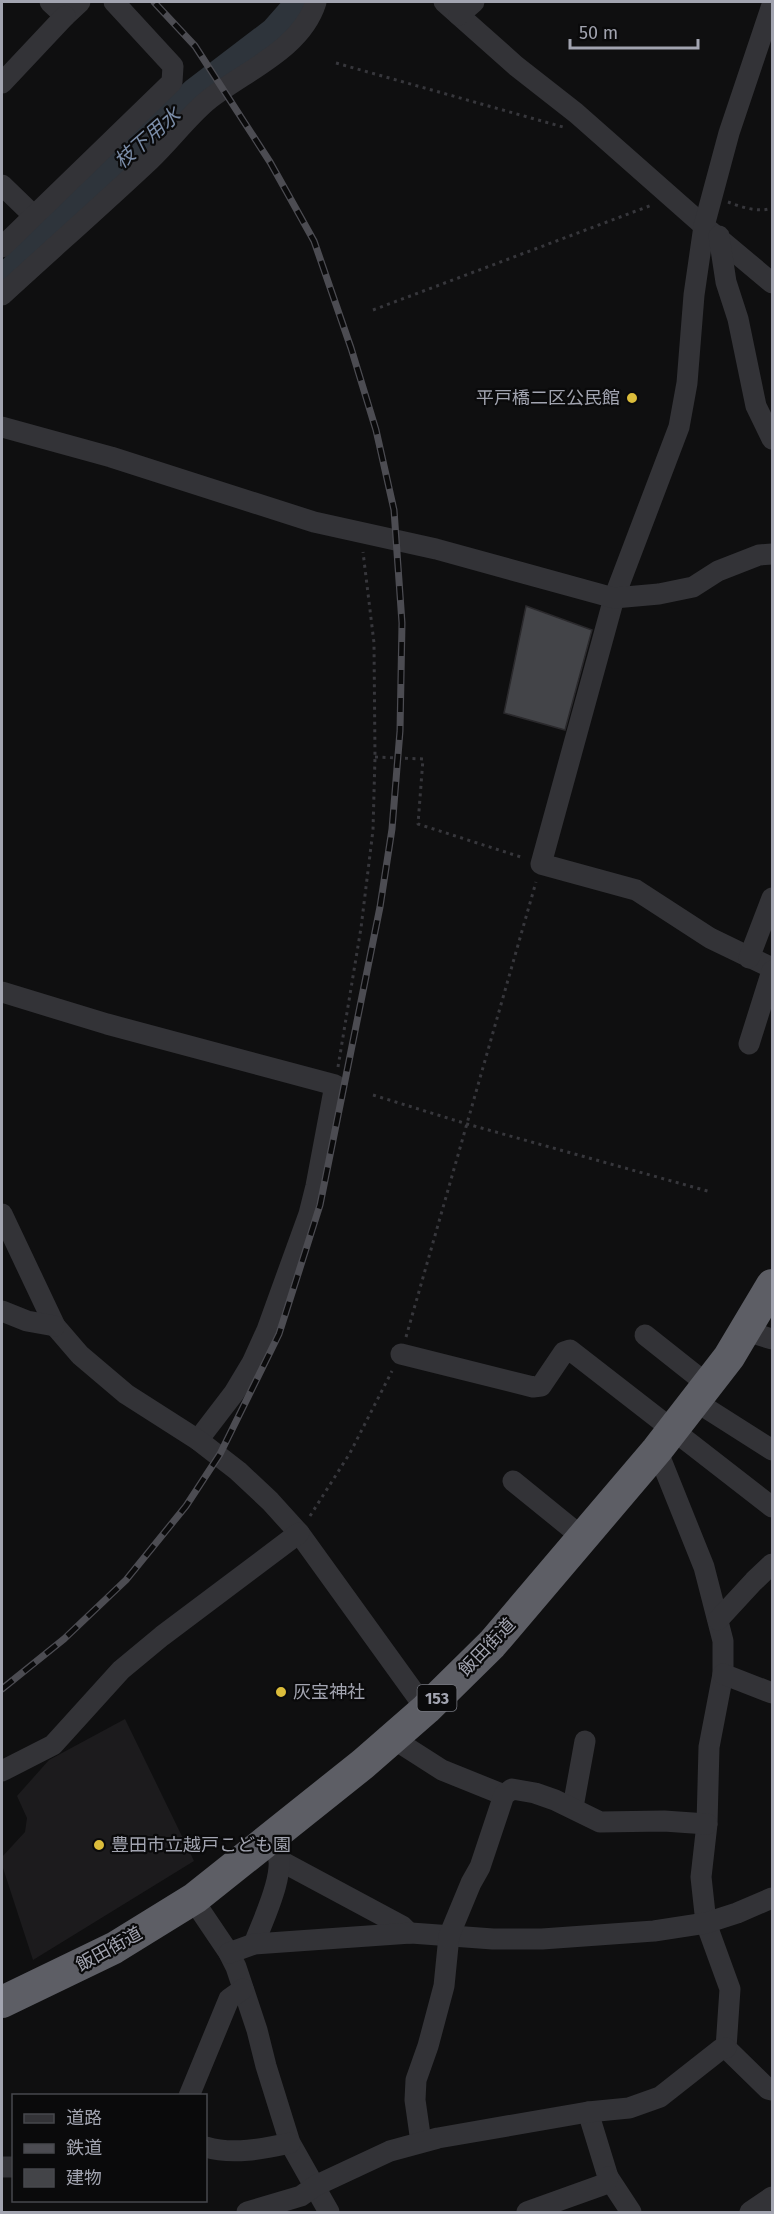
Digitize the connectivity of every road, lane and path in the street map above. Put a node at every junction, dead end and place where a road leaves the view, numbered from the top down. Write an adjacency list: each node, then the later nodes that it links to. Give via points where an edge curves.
1 (50, 2): 7 (street)
2 (80, 2): 7 (street)
3 (114, 2): 15 (street, via 173,66 172,81)
4 (316, 2): 19 (street, via 307,23 289,42 207,101 150,160)
5 (772, 5): 13 (street)
6 (459, 6): 10 (street, via 516,66)
7 (65, 16): 9 (street)
8 (336, 63): 10 (path, via 568,128)
9 (2, 83)
10 (593, 129): 12 (street)
11 (2, 185): 15 (street)
12 (671, 198): 16 (street); 20 (path)
13 (711, 199): 14 (path, via 761,210); 16 (street)
14 (772, 208)
15 (33, 215): 17 (street)
16 (711, 231): 18 (street); 22 (street, via 738,319 756,406); 25 (street, via 694,295 679,427)
17 (2, 247)
18 (772, 282)
19 (2, 295)
20 (373, 310)
21 (2, 427): 23 (street, via 111,457 314,522)
22 (772, 439)
23 (361, 532): 25 (street); 26 (path, via 374,643)
24 (772, 554): 25 (street, via 759,555 718,572 693,587)
25 (614, 598): 27 (street)
26 (375, 757): 27 (path, via 423,759 418,824); 33 (path, via 373,830 361,928)
27 (541, 864): 29 (street, via 636,890); 35 (path)
28 (772, 898): 29 (street)
29 (749, 958): 30 (street)
30 (772, 970): 32 (street)
31 (2, 992): 33 (street)
32 (749, 1044)
33 (334, 1085): 46 (street, via 312,1205 271,1318 252,1363)
34 (373, 1095): 35 (path)
35 (466, 1125): 36 (path)
36 (711, 1191)
37 (2, 1214): 40 (street)
38 (772, 1285): 42 (highway, 飯田街道 / 153)
39 (2, 1311): 40 (street)
40 (55, 1326): 46 (street, via 80,1356 126,1395)
41 (645, 1335): 44 (street)
42 (759, 1335): 44 (highway, 飯田街道 / 153)
43 (401, 1353): 45 (street, via 533,1387 541,1386 564,1352 570,1350)
44 (702, 1393): 45 (highway, 飯田街道 / 153); 47 (street)
45 (666, 1439): 49 (street); 51 (highway, 飯田街道 / 153); 53 (street)
46 (198, 1440): 50 (street, via 238,1471)
47 (772, 1450)
48 (513, 1481): 51 (street)
49 (772, 1507)
50 (299, 1533): 56 (street); 59 (street, via 121,1670 53,1745)
51 (582, 1537): 56 (highway, 飯田街道 / 153, via 492,1644)
52 (772, 1564): 53 (street)
53 (718, 1620): 54 (street, via 723,1641)
54 (723, 1674): 55 (street); 62 (street, via 709,1747)
55 (772, 1693)
56 (426, 1709): 57 (highway, 飯田街道 / 153)
57 (392, 1738): 60 (street, via 442,1770); 63 (highway, 飯田街道 / 153)
58 (585, 1741): 61 (street)
59 (2, 1771)
60 (504, 1795): 61 (street, via 512,1790 535,1793); 68 (street, via 480,1867)
61 (573, 1807): 62 (street, via 600,1822)
62 (707, 1824): 66 (street, via 701,1877)
63 (274, 1849): 64 (highway, 飯田街道 / 153); 67 (street); 69 (street, via 279,1876)
64 (195, 1898): 70 (street); 72 (highway, 飯田街道 / 153, via 114,1948)
65 (772, 1898): 66 (street)
66 (706, 1923): 68 (street, via 587,1937); 73 (street, via 730,1989)
67 (409, 1933): 68 (street); 69 (street)
68 (449, 1936): 77 (street, via 444,1986 416,2080)
69 (254, 1944): 70 (street)
70 (229, 1953): 71 (street)
71 (243, 1989): 75 (street, via 229,1999); 78 (street)
72 (2, 2002)
73 (726, 2048): 74 (street); 76 (street, via 660,2097 629,2108)
74 (772, 2090)
75 (190, 2094)
76 (588, 2112): 77 (street); 80 (street)
77 (421, 2142): 81 (street, via 390,2151)
78 (290, 2144): 79 (street, via 219,2151); 81 (street)
79 (207, 2147)
80 (608, 2177): 85 (street, via 604,2184); 86 (street)
81 (315, 2186): 83 (street, via 301,2196); 84 (street)
82 (772, 2197): 87 (street)
83 (247, 2212)
84 (329, 2212)
85 (527, 2212)
86 (632, 2212)
87 (750, 2212)

